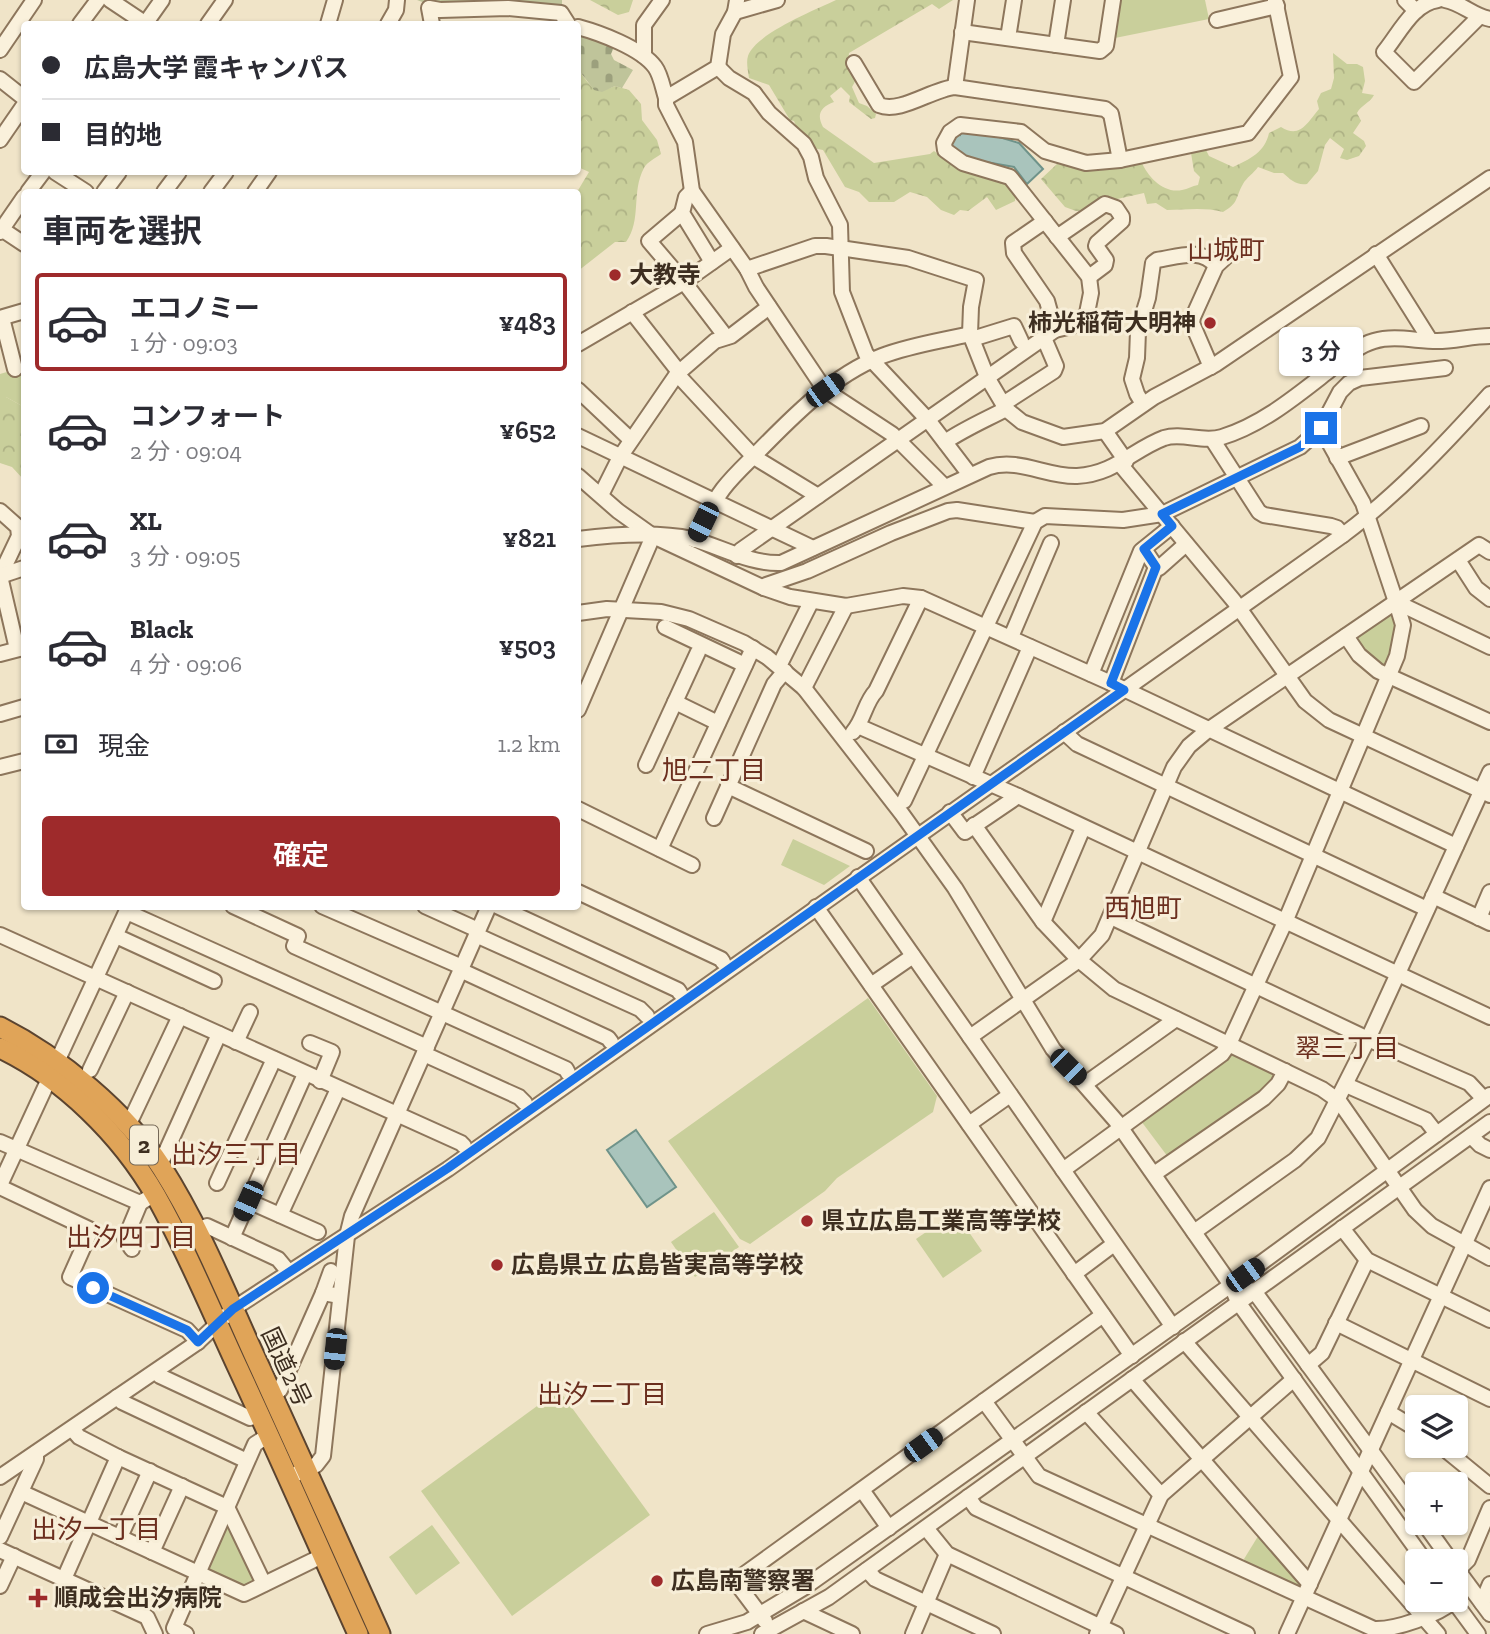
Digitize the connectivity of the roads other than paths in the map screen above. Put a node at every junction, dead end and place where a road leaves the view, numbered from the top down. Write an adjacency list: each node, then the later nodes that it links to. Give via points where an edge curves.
1 (34, 0): 33 (street)
2 (97, 0): 21 (street)
3 (110, 0): 22 (street)
4 (162, 0): 23 (street)
5 (225, 0): 24 (street)
6 (335, 0): 25 (street)
7 (397, 0): 26 (street)
8 (662, 0): 34 (street, via 644,25)
9 (777, 0): 18 (street)
10 (967, 0): 30 (street)
11 (1014, 0): 31 (street)
12 (1063, 0): 32 (street)
13 (1112, 0): 32 (street, via 1104,50)
14 (1438, 0): 17 (street)
15 (1446, 0): 19 (street)
16 (1276, 3): 20 (street); 43 (street, via 1291,77 1248,134)
17 (1410, 5): 19 (street, via 1384,52 1414,82)
18 (736, 6): 36 (street, via 723,34)
19 (1484, 18)
20 (1217, 20)
21 (82, 21)
22 (141, 21)
23 (147, 21)
24 (210, 21)
25 (329, 21)
26 (390, 21)
27 (431, 21): 28 (street, via 429,8 561,13)
28 (566, 21)
29 (581, 28): 34 (street)
30 (962, 32): 31 (street); 38 (street)
31 (1008, 38): 32 (street)
32 (1056, 45)
33 (0, 50)
34 (644, 56): 40 (street, via 657,68)
35 (854, 63): 38 (street, via 878,105 885,108)
36 (718, 67): 40 (street); 55 (street, via 754,93 804,144 840,225)
37 (0, 79): 39 (street)
38 (955, 87): 43 (street, via 1105,109 1111,114)
39 (21, 96)
40 (666, 98): 47 (street, via 685,142)
41 (21, 109): 42 (street)
42 (0, 140)
43 (1120, 160): 50 (street, via 1086,163 1054,156 1021,132 955,126 944,143 945,150 963,163 1008,175)
44 (60, 175): 46 (street)
45 (1490, 178): 57 (street)
46 (81, 189)
47 (692, 191): 49 (street); 54 (street)
48 (21, 201): 51 (street)
49 (682, 213): 58 (street); 62 (street, via 649,241)
50 (1045, 221): 52 (street); 67 (street, via 1013,243 1014,253 1047,301)
51 (1, 230): 53 (street)
52 (1057, 237): 61 (street); 61 (street, via 1105,204 1116,208 1122,222 1097,243 1105,265)
53 (21, 242)
54 (732, 248): 58 (street); 60 (street)
55 (840, 249): 60 (street, via 815,246); 68 (street, via 908,258 976,280); 74 (street, via 842,292)
56 (1229, 254): 59 (street)
57 (1376, 254): 71 (street); 75 (street)
58 (712, 262): 62 (street)
59 (1216, 266): 75 (street, via 1192,323); 83 (street, via 1201,254 1153,263 1132,379)
60 (747, 269): 63 (street)
61 (1089, 277): 67 (street, via 1087,313 1072,326)
62 (684, 282): 65 (street); 70 (street)
63 (769, 307): 70 (street); 80 (street)
64 (21, 312): 66 (street)
65 (632, 312): 73 (street); 78 (street)
66 (1, 318): 77 (street)
67 (1050, 334): 79 (street); 84 (street, via 1054,371)
68 (971, 336): 72 (street, via 1014,326); 74 (street, via 914,346); 79 (street)
69 (1490, 336): 71 (street)
70 (726, 337): 78 (street)
71 (1430, 340): 90 (street, via 1373,341 1258,421)
72 (1021, 341)
73 (581, 342)
74 (871, 361): 80 (street); 85 (street)
75 (1211, 367): 83 (street)
76 (1445, 368): 87 (street, via 1349,383)
77 (15, 369)
78 (678, 373): 91 (street); 95 (street)
79 (987, 377): 84 (street); 85 (street)
80 (825, 390): 92 (street); 95 (street)
81 (581, 393): 91 (street)
82 (1490, 394): 106 (street)
83 (1143, 404): 88 (street)
84 (1004, 406): 88 (street, via 1022,422 1063,437); 93 (street)
85 (928, 420): 92 (street); 93 (street)
86 (1422, 426): 96 (street)
87 (1321, 428): 96 (street); 100 (street, via 1300,447)
88 (1105, 432): 97 (street)
89 (581, 438): 94 (street)
90 (1212, 439): 97 (street, via 1173,436); 100 (street)
91 (631, 440): 94 (street)
92 (899, 440): 101 (street); 103 (street)
93 (945, 442): 98 (street)
94 (620, 457): 102 (street); 104 (street)
95 (754, 457): 103 (street); 104 (street)
96 (1337, 458): 106 (street)
97 (1123, 462): 98 (street, via 1099,473 1076,476 1003,463); 107 (street)
98 (970, 475): 101 (street)
99 (581, 478): 102 (street)
100 (1238, 478): 107 (street); 110 (street, via 1254,506 1265,515 1331,526)
101 (944, 486): 116 (street)
102 (601, 495): 111 (street)
103 (818, 496): 109 (street)
104 (714, 502): 109 (street); 113 (street)
105 (0, 511): 123 (street, via 14,522 19,536)
106 (1368, 516): 110 (street); 130 (street)
107 (1167, 520): 108 (street, via 1045,516); 115 (street); 117 (street)
108 (1034, 522): 124 (street); 126 (street, via 948,511)
109 (772, 529): 116 (street); 119 (street)
110 (1343, 535): 132 (street)
111 (653, 536): 112 (street); 113 (street); 126 (street); 133 (street)
112 (581, 539)
113 (695, 540): 119 (street)
114 (1051, 543): 125 (street)
115 (1186, 544): 121 (street); 132 (street)
116 (813, 548): 119 (street, via 781,563)
117 (1144, 549): 121 (street); 147 (street)
118 (1490, 552): 120 (street, via 1479,545)
119 (737, 556)
120 (1458, 560): 128 (street, via 1476,588); 130 (street)
121 (1156, 567): 150 (street)
122 (21, 568): 123 (street)
123 (1, 571): 141 (street)
124 (1009, 576): 125 (street); 136 (street)
125 (1033, 586): 138 (street)
126 (764, 588): 129 (street)
127 (921, 598): 131 (street, via 903,596); 136 (street); 158 (street)
128 (1490, 599)
129 (811, 602): 131 (street); 146 (street)
130 (1396, 602): 137 (street); 140 (street); 149 (street, via 1403,625)
131 (846, 606): 151 (street)
132 (1239, 608): 148 (street); 150 (street)
133 (620, 610): 134 (street); 142 (street, via 689,619); 153 (street)
134 (581, 613)
135 (665, 626): 145 (street)
136 (986, 626): 138 (street); 163 (street)
137 (1346, 636): 148 (street); 149 (street, via 1370,666)
138 (1011, 638): 139 (street)
139 (1030, 647): 147 (street); 168 (street)
140 (1490, 647)
141 (21, 648): 144 (street)
142 (753, 648): 145 (street); 146 (street)
143 (698, 652): 152 (street)
144 (0, 654)
145 (745, 665): 157 (street)
146 (782, 669): 151 (street); 170 (street)
147 (1091, 674): 150 (street)
148 (1287, 676): 159 (street); 161 (street, via 1321,714)
149 (1388, 676): 156 (street); 161 (street)
150 (1117, 686): 159 (street); 160 (street)
151 (804, 688): 162 (street)
152 (675, 702): 157 (street); 165 (street)
153 (581, 703)
154 (21, 709): 155 (street)
155 (0, 714)
156 (1490, 722)
157 (718, 723): 183 (street)
158 (858, 726): 162 (street); 163 (street)
159 (1208, 730): 171 (street, via 1189,746); 172 (street)
160 (1064, 732): 169 (street); 171 (street, via 1077,744)
161 (1363, 736): 172 (street); 173 (street)
162 (844, 740): 181 (street)
163 (925, 757): 168 (street); 175 (street)
164 (21, 762): 166 (street)
165 (646, 765)
166 (0, 767)
167 (1490, 772): 173 (street)
168 (973, 776): 169 (street)
169 (991, 784): 174 (street); 177 (street)
170 (728, 786): 178 (street); 184 (street)
171 (1166, 786): 185 (street); 186 (street)
172 (1339, 791): 182 (street); 186 (street)
173 (1486, 793): 182 (street)
174 (1018, 796): 179 (street); 180 (street)
175 (904, 801)
176 (581, 810): 183 (street)
177 (950, 812): 179 (street, via 965,832); 181 (street)
178 (714, 818)
179 (974, 825): 202 (street)
180 (1083, 828): 185 (street); 202 (street)
181 (917, 835): 188 (street); 219 (street)
182 (1456, 846): 191 (street)
183 (660, 849): 187 (street)
184 (866, 851)
185 (1138, 853): 200 (street); 203 (street)
186 (1312, 855): 191 (street); 203 (street)
187 (692, 865)
188 (858, 877): 192 (street); 208 (street)
189 (1490, 892): 201 (street)
190 (581, 893): 210 (street)
191 (1430, 902): 201 (street); 212 (street)
192 (816, 907): 204 (street); 215 (street)
193 (128, 910): 207 (street)
194 (130, 910): 235 (street)
195 (242, 910): 221 (street, via 298,936 294,946)
196 (331, 910): 211 (street)
197 (433, 910): 205 (street)
198 (487, 910): 205 (street)
199 (505, 910): 218 (street)
200 (1111, 917): 209 (street); 216 (street)
201 (1484, 920)
202 (1043, 922): 209 (street)
203 (1284, 922): 212 (street); 216 (street)
204 (791, 926): 210 (street, via 772,929); 262 (street)
205 (477, 933): 211 (street); 223 (street)
206 (0, 935): 213 (street)
207 (116, 936): 213 (street); 214 (street)
208 (913, 956): 215 (street); 228 (street)
209 (1079, 960): 219 (street); 225 (street, via 1114,989)
210 (723, 962): 218 (street)
211 (461, 969): 221 (street); 231 (street)
212 (1398, 975): 224 (street); 229 (street)
213 (95, 978): 217 (street); 237 (street)
214 (214, 981)
215 (871, 985): 252 (street)
216 (1255, 986): 229 (street); 233 (street)
217 (127, 992): 222 (street); 238 (street)
218 (680, 993): 223 (street)
219 (1024, 999): 228 (street); 243 (street, via 1054,1049)
220 (250, 1012): 230 (street)
221 (442, 1013): 235 (street); 240 (street)
222 (180, 1016): 227 (street); 253 (street)
223 (647, 1016): 231 (street)
224 (1490, 1017)
225 (1176, 1019): 233 (street); 243 (street)
226 (0, 1027): 237 (highway, 国道2号 / 2, via 40,1050)
227 (219, 1034): 230 (street); 261 (street)
228 (970, 1037): 246 (street)
229 (1368, 1039): 244 (street); 247 (street, via 1469,1083)
230 (236, 1042): 236 (street)
231 (611, 1042): 240 (street)
232 (310, 1043): 242 (street, via 332,1052)
233 (1229, 1044): 239 (street); 254 (street, via 1222,1054)
234 (0, 1048): 237 (highway, 国道2号 / 2)
235 (425, 1051): 249 (street); 250 (street)
236 (274, 1059): 241 (street); 266 (street)
237 (53, 1070): 253 (highway, 国道2号 / 2, via 83,1081); 259 (street); 270 (highway, 国道2号 / 2, via 127,1153)
238 (90, 1070)
239 (1285, 1071): 248 (street); 265 (street, via 1264,1097)
240 (568, 1073): 249 (street)
241 (305, 1074): 242 (street); 271 (street)
242 (320, 1081): 245 (street)
243 (1085, 1084): 254 (street)
244 (1346, 1085): 248 (street); 255 (street, via 1426,1120)
245 (338, 1089): 250 (street); 272 (street)
246 (1010, 1095): 252 (street); 263 (street)
247 (1487, 1097): 255 (street)
248 (1339, 1101): 264 (street); 276 (street, via 1318,1138 1295,1160)
249 (525, 1103): 258 (street)
250 (397, 1115): 258 (street); 277 (street)
251 (1490, 1122): 256 (street)
252 (969, 1124): 286 (street)
253 (128, 1126): 261 (highway, 国道2号 / 2)
254 (1121, 1127): 263 (street); 265 (street)
255 (1437, 1134): 264 (street)
256 (1471, 1136): 260 (street); 268 (street)
257 (0, 1142): 259 (street)
258 (464, 1146): 262 (street)
259 (17, 1150): 267 (street); 270 (street)
260 (1490, 1150)
261 (160, 1165): 274 (highway, 国道2号 / 2)
262 (448, 1168): 277 (street)
263 (1063, 1170): 279 (street)
264 (1387, 1171): 268 (street); 287 (street)
265 (1154, 1174): 276 (street)
266 (217, 1183)
267 (0, 1186): 300 (street, via 91,1230 70,1277 187,1330)
268 (1398, 1188): 273 (street); 280 (street, via 1432,1227)
269 (1488, 1198): 280 (street)
270 (147, 1199): 281 (street, via 125,1239); 296 (highway, 国道2号 / 2)
271 (248, 1201): 272 (street); 278 (street)
272 (280, 1215): 275 (street)
273 (1342, 1228): 283 (street); 288 (street)
274 (197, 1230): 278 (street, via 207,1226); 293 (highway, 国道2号 / 2)
275 (318, 1232)
276 (1194, 1232): 287 (street)
277 (347, 1236): 284 (street); 291 (street)
278 (232, 1238): 284 (street, via 278,1259)
279 (1114, 1244): 286 (street); 298 (street)
280 (1463, 1245): 282 (street); 290 (street)
281 (132, 1249)
282 (1490, 1258)
283 (1367, 1260): 290 (street); 297 (street)
284 (288, 1271): 293 (street)
285 (331, 1271): 289 (street)
286 (1074, 1274): 294 (street)
287 (1231, 1285): 288 (street); 292 (street); 298 (street)
288 (1254, 1291): 292 (street); 303 (street)
289 (323, 1293): 291 (street); 307 (street, via 280,1390)
290 (1441, 1295): 295 (street); 302 (street)
291 (340, 1296): 328 (street, via 323,1457)
292 (1238, 1302): 299 (street); 306 (street)
293 (233, 1309): 296 (street); 307 (highway, 国道2号 / 2)
294 (1103, 1315): 301 (street); 310 (street)
295 (1490, 1320)
296 (218, 1324): 300 (street); 313 (highway, 国道2号 / 2)
297 (1336, 1324): 302 (street); 303 (street, via 1322,1353)
298 (1173, 1327): 301 (street)
299 (1184, 1341): 305 (street); 314 (street)
300 (198, 1342): 304 (street)
301 (1132, 1356): 318 (street)
302 (1411, 1361): 309 (street); 312 (street)
303 (1308, 1365): 320 (street)
304 (156, 1371): 308 (street); 313 (street, via 250,1418)
305 (1132, 1379): 311 (street); 324 (street)
306 (1293, 1379): 314 (street); 327 (street)
307 (272, 1395): 328 (highway, 国道2号 / 2)
308 (117, 1397): 316 (street); 325 (street)
309 (1490, 1399)
310 (984, 1401): 318 (street); 332 (street)
311 (1086, 1412): 322 (street); 334 (street)
312 (1388, 1412): 315 (street); 320 (street)
313 (260, 1415): 317 (highway, 国道2号 / 2)
314 (1251, 1417): 324 (street); 339 (street)
315 (1405, 1422)
316 (72, 1429): 319 (street); 321 (street)
317 (269, 1435): 325 (street, via 255,1444); 328 (highway, 国道2号 / 2)
318 (1013, 1441): 322 (street); 342 (street)
319 (36, 1452): 329 (street); 333 (street)
320 (1371, 1452): 327 (street); 336 (street)
321 (118, 1457): 326 (street); 340 (street)
322 (1024, 1457): 335 (street); 341 (street, via 1039,1476)
323 (1456, 1458): 331 (street)
324 (1202, 1460): 334 (street); 361 (street)
325 (247, 1461): 337 (street)
326 (150, 1471): 330 (street); 345 (street)
327 (1360, 1472): 339 (street); 346 (street)
328 (297, 1473): 351 (highway, 国道2号 / 2); 376 (highway, 国道2号 / 2)
329 (0, 1477)
330 (182, 1486): 337 (street); 348 (street)
331 (1490, 1486)
332 (862, 1490): 342 (street); 368 (street, via 735,1581)
333 (21, 1492): 340 (street); 344 (street)
334 (1161, 1495): 341 (street)
335 (968, 1497): 343 (street); 355 (street, via 976,1508)
336 (1405, 1498)
337 (227, 1507): 354 (street); 357 (street)
338 (1490, 1508): 352 (street)
339 (1339, 1519): 361 (street); 369 (street)
340 (89, 1524): 345 (street); 356 (street)
341 (1146, 1525): 355 (street); 361 (street)
342 (890, 1528): 368 (street)
343 (926, 1528): 349 (street); 353 (street)
344 (0, 1537)
345 (120, 1537): 348 (street)
346 (1416, 1549)
347 (0, 1550): 350 (street)
348 (152, 1552): 354 (street)
349 (947, 1554): 362 (street); 370 (street)
350 (14, 1556): 356 (street); 360 (street)
351 (323, 1556): 357 (street); 375 (highway, 国道2号 / 2)
352 (1468, 1560)
353 (867, 1570): 362 (street, via 875,1579); 364 (street)
354 (198, 1574): 357 (street, via 244,1594); 374 (street, via 174,1628)
355 (1123, 1575): 370 (street); 382 (street)
356 (64, 1579): 373 (street, via 147,1617)
357 (264, 1584)
358 (1468, 1584): 363 (street)
359 (1490, 1584): 363 (street)
360 (0, 1586)
361 (1307, 1590): 369 (street, via 1374,1629); 383 (street)
362 (927, 1602): 379 (street); 380 (street)
363 (1486, 1609)
364 (803, 1611): 371 (street); 378 (street)
365 (1432, 1612): 369 (street)
366 (1446, 1612): 372 (street)
367 (1458, 1612): 384 (street)
368 (760, 1615): 371 (street); 377 (street)
369 (1422, 1617): 372 (street)
370 (1099, 1630): 381 (street)
371 (769, 1633)
372 (1435, 1633)
373 (155, 1634)
374 (186, 1634)
375 (358, 1634)
376 (380, 1634)
377 (707, 1634)
378 (852, 1634)
379 (913, 1634)
380 (993, 1634)
381 (1116, 1634)
382 (1247, 1634)
383 (1287, 1634)
384 (1478, 1634)

